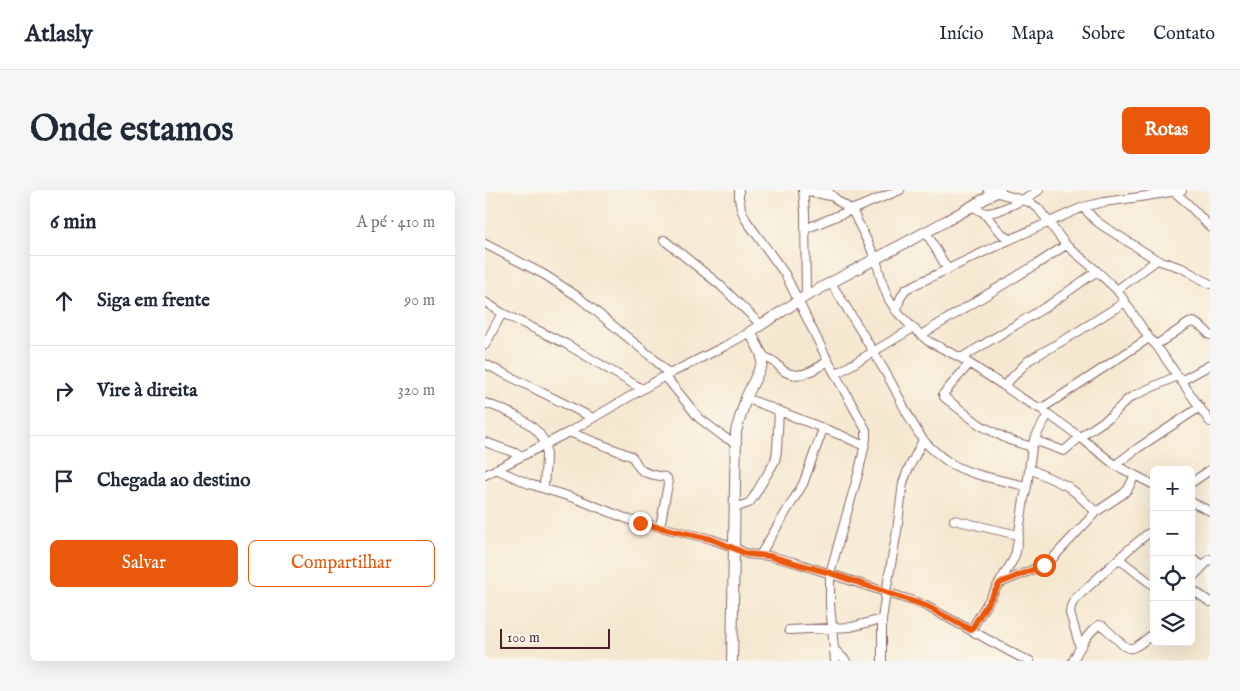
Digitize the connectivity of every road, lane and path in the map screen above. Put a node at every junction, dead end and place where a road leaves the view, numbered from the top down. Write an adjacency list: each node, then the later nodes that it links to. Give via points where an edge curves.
1 (739, 190): 32 (street, via 746,220)
2 (803, 190): 10 (street); 19 (street)
3 (826, 190): 10 (street)
4 (900, 190): 15 (street)
5 (1039, 190): 12 (street)
6 (1133, 190): 11 (street)
7 (1182, 190): 9 (street)
8 (994, 191): 12 (street); 13 (street)
9 (1173, 191): 11 (street); 18 (street)
10 (832, 196): 15 (street)
11 (1129, 199): 14 (street)
12 (1022, 200): 16 (street); 17 (street, via 1039,208)
13 (972, 206): 16 (street); 20 (street)
14 (1083, 207): 17 (street); 26 (street, via 1103,226)
15 (852, 210): 19 (street); 25 (street)
16 (984, 213): 22 (street)
17 (1049, 223): 22 (street); 24 (street)
18 (1210, 228)
19 (805, 229): 32 (street)
20 (927, 232): 25 (street); 27 (street)
21 (663, 240): 37 (street, via 719,285)
22 (1009, 240): 27 (street)
23 (485, 244): 53 (street, via 545,275 577,296 654,359)
24 (1066, 244): 28 (street); 40 (street)
25 (876, 259): 29 (street); 35 (street, via 881,282)
26 (1157, 260): 30 (street, via 1182,268); 31 (street)
27 (948, 270): 35 (street, via 906,289)
28 (1097, 271): 31 (street); 47 (street, via 1049,305)
29 (831, 283): 32 (street); 45 (street)
30 (1210, 284)
31 (1117, 290): 34 (street)
32 (802, 299): 37 (street); 48 (street)
33 (485, 302): 36 (street)
34 (1125, 302): 42 (street); 55 (street, via 1029,360)
35 (897, 312): 38 (street)
36 (502, 313): 43 (street); 56 (street)
37 (761, 325): 39 (street)
38 (913, 328): 40 (street); 45 (street)
39 (750, 332): 46 (street); 53 (street)
40 (921, 335): 47 (street)
41 (1210, 335): 44 (street, via 1194,322)
42 (1149, 338): 44 (street); 61 (street)
43 (485, 345)
44 (1156, 345): 54 (street)
45 (873, 352): 52 (street); 69 (street)
46 (762, 355): 48 (street, via 789,374 804,374); 57 (street, via 762,364)
47 (961, 358): 50 (street)
48 (828, 361): 52 (street)
49 (485, 364): 62 (street)
50 (969, 364): 55 (street); 72 (street, via 943,394 945,397 980,425 1009,440)
51 (1210, 365): 54 (street)
52 (836, 374): 74 (street, via 866,430)
53 (667, 375): 56 (street); 67 (street, via 699,418)
54 (1179, 378): 59 (street); 68 (street, via 1133,396 1110,417)
55 (1004, 386): 61 (street)
56 (642, 389): 62 (street)
57 (746, 398): 60 (street); 65 (street)
58 (485, 403): 73 (street, via 530,425)
59 (1200, 407): 63 (street); 76 (street)
60 (779, 411): 64 (street); 87 (street, via 775,461 749,503)
61 (1044, 412): 68 (street); 72 (street)
62 (593, 418): 66 (street)
63 (1210, 422)
64 (823, 429): 74 (street); 95 (street, via 803,484)
65 (736, 431): 67 (street); 71 (street)
66 (569, 432): 73 (street); 91 (street, via 631,456 642,471 667,478)
67 (724, 437): 71 (street)
68 (1080, 437): 72 (street, via 1065,451); 76 (street)
69 (923, 440): 84 (street, via 957,467); 104 (street, via 903,484)
70 (485, 442): 75 (street)
71 (735, 443): 87 (street)
72 (1033, 443): 78 (street)
73 (545, 444): 75 (street); 85 (street)
74 (864, 446): 100 (street)
75 (521, 456): 77 (street)
76 (1115, 465): 81 (street)
77 (496, 469): 80 (street); 85 (street)
78 (1030, 469): 84 (street); 89 (street, via 1067,486)
79 (1210, 470): 82 (street)
80 (485, 474)
81 (1135, 475): 83 (street); 89 (street, via 1123,494)
82 (1195, 480)
83 (1150, 483)
84 (1027, 486): 93 (street)
85 (544, 488): 91 (street, via 616,516)
86 (1195, 504): 88 (street)
87 (734, 508): 94 (street)
88 (1210, 511)
89 (1096, 512): 102 (street, via 1050,561)
90 (954, 520): 93 (street)
91 (659, 527): 94 (street, via 711,539)
92 (1150, 532): 96 (street)
93 (1018, 535): 102 (street, via 1013,560)
94 (733, 548): 95 (street); 115 (street)
95 (760, 555): 100 (street)
96 (1119, 560): 103 (street); 112 (street, via 1071,606)
97 (1210, 560): 99 (street)
98 (1195, 561): 99 (street)
99 (1203, 566): 101 (street)
100 (830, 573): 104 (street); 108 (street)
101 (1195, 575)
102 (1000, 583): 110 (street)
103 (1150, 583)
104 (886, 592): 107 (street); 110 (street, via 926,606)
105 (1195, 594): 106 (street)
106 (1210, 602)
107 (882, 619): 108 (street); 118 (street)
108 (832, 629): 109 (street); 113 (street)
109 (789, 630)
110 (971, 630): 114 (street)
111 (1150, 636): 112 (street, via 1128,648 1099,625)
112 (1080, 647): 121 (street)
113 (834, 649): 116 (street); 117 (street)
114 (1019, 657): 119 (street); 120 (street)
115 (732, 661)
116 (835, 661)
117 (846, 661)
118 (882, 661)
119 (1012, 661)
120 (1030, 661)
121 (1073, 661)

